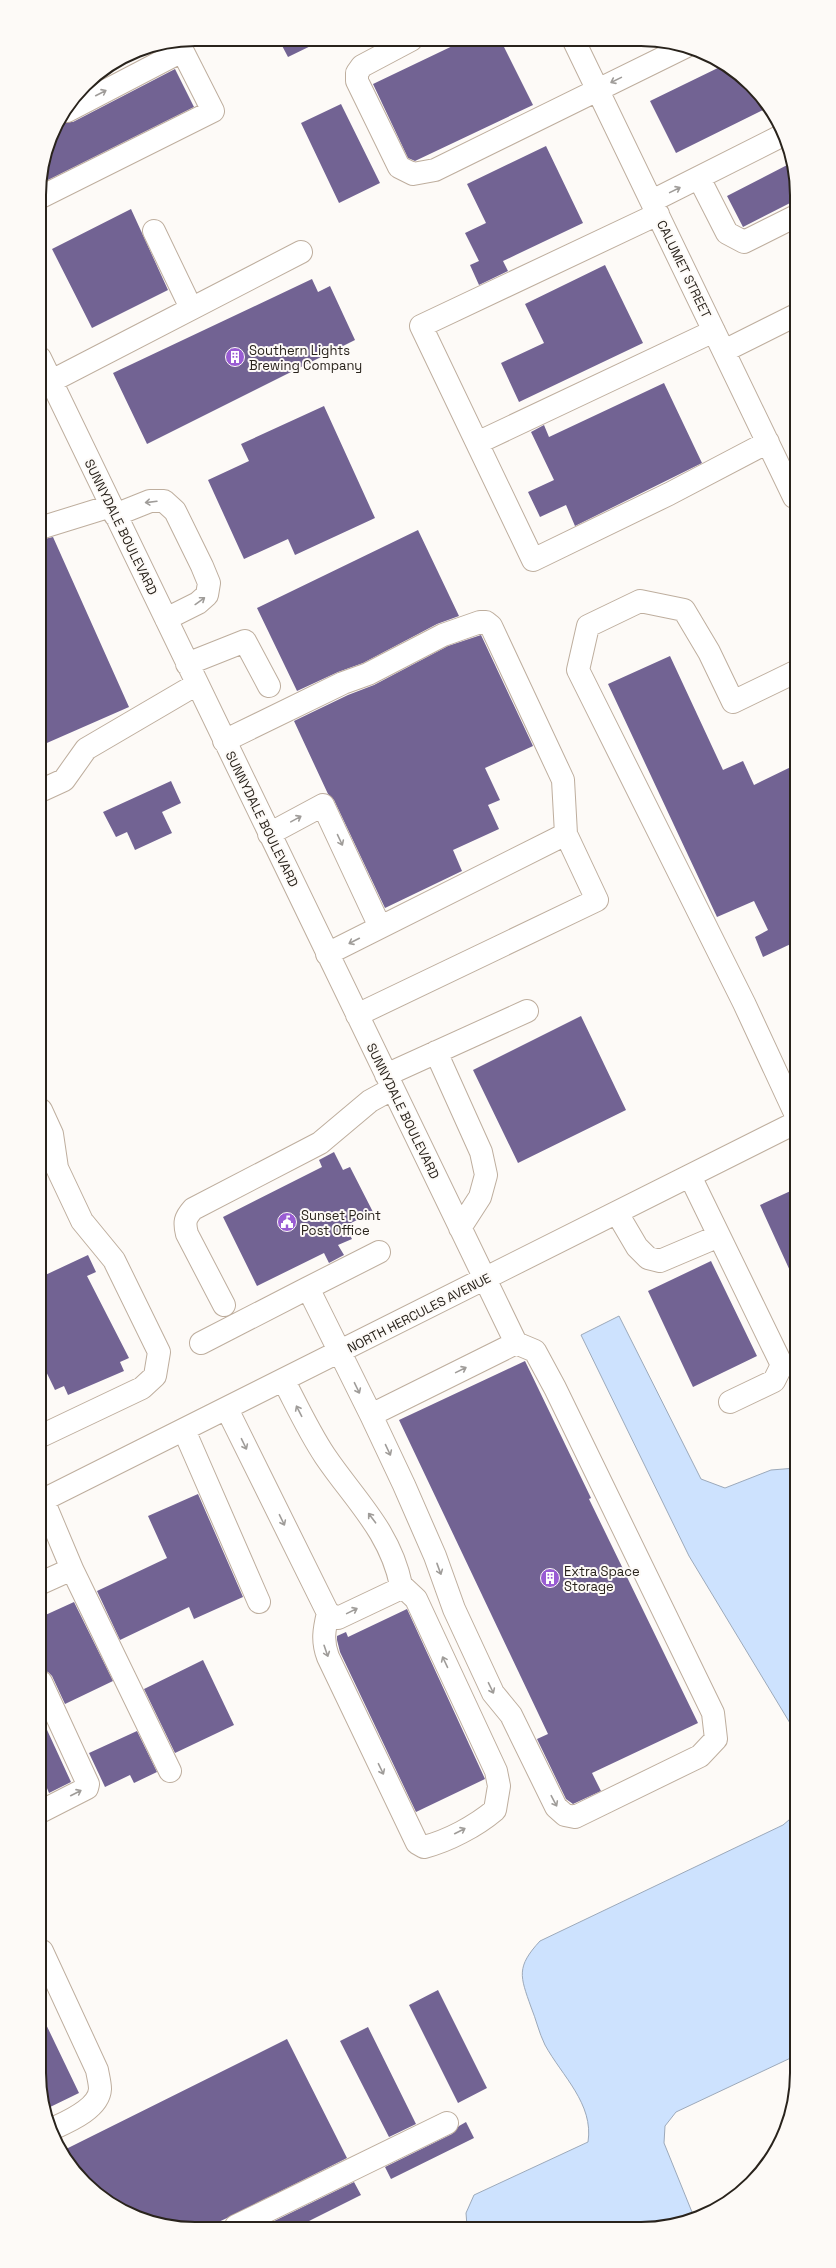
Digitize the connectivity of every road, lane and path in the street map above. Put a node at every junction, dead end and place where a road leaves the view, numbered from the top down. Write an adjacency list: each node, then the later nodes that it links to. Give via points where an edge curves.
1 (400, 46): 5 (street, via 362,66 357,73 356,81 399,167 413,174 435,170)
2 (576, 46): 5 (street, CALUMET STREET)
3 (180, 47): 6 (street, one-way to 3); 9 (street, via 213,111)
4 (678, 51): 5 (street, one-way to 5)
5 (597, 90): 10 (street, CALUMET STREET)
6 (75, 106)
7 (779, 137): 8 (street)
8 (699, 178): 10 (street, one-way to 8); 11 (street, via 727,234 744,242)
9 (46, 194)
10 (655, 208): 16 (street, CALUMET STREET); 21 (street, via 421,326)
11 (790, 219)
12 (154, 231): 14 (street)
13 (301, 252): 14 (street)
14 (191, 308): 18 (street)
15 (790, 318): 17 (street)
16 (714, 331): 17 (street, CALUMET STREET); 21 (street)
17 (724, 351): 20 (street, CALUMET STREET)
18 (46, 383)
19 (46, 386): 23 (street, SUNNYDALE BOULEVARD)
20 (768, 442): 21 (street, via 670,494 533,560); 22 (street, CALUMET STREET)
21 (477, 443)
22 (790, 489)
23 (113, 511): 24 (street); 25 (street, SUNNYDALE BOULEVARD); 25 (street, one-way to 23, via 208,595 209,583 202,566 175,511 164,501 150,501)
24 (46, 525)
25 (166, 619): 26 (street, SUNNYDALE BOULEVARD)
26 (187, 664): 28 (street, SUNNYDALE BOULEVARD); 29 (street, via 245,641)
27 (790, 674): 40 (street, via 733,702 709,652 684,610 640,601 588,626 578,670 744,1002)
28 (197, 684): 30 (street, SUNNYDALE BOULEVARD); 31 (street, via 86,749 64,780)
29 (269, 686)
30 (224, 741): 32 (street, SUNNYDALE BOULEVARD); 33 (street, via 343,683 368,674 443,635 486,622 491,626 563,780)
31 (46, 788)
32 (269, 834): 34 (street, one-way to 34, via 323,805); 35 (street, SUNNYDALE BOULEVARD)
33 (566, 834): 34 (street); 37 (street, via 596,900)
34 (380, 927): 35 (street, one-way to 35)
35 (327, 954): 37 (street, SUNNYDALE BOULEVARD)
36 (527, 1011): 38 (street)
37 (357, 1015): 39 (street, SUNNYDALE BOULEVARD)
38 (436, 1052): 39 (street); 45 (street, via 481,1152 486,1175 480,1197)
39 (389, 1082): 45 (street, SUNNYDALE BOULEVARD); 50 (street, via 320,1143 193,1208 187,1216 184,1223 186,1234)
40 (790, 1102)
41 (46, 1121): 59 (street, via 52,1134 57,1168 82,1221 114,1260 159,1352 155,1376 142,1388)
42 (790, 1126): 43 (street, NORTH HERCULES AVENUE)
43 (690, 1176): 44 (street, NORTH HERCULES AVENUE); 46 (street)
44 (617, 1213): 46 (street, via 637,1247 648,1258 660,1261); 48 (street, NORTH HERCULES AVENUE)
45 (460, 1228): 48 (street, SUNNYDALE BOULEVARD)
46 (719, 1236): 55 (street, via 782,1365 774,1382)
47 (379, 1252): 49 (street)
48 (485, 1279): 52 (street, SUNNYDALE BOULEVARD); 53 (street, NORTH HERCULES AVENUE)
49 (308, 1288): 51 (street); 53 (street)
50 (224, 1305)
51 (201, 1343)
52 (516, 1343): 57 (street, one-way to 52); 57 (street, one-way to 52, via 435,1556 454,1609 493,1693 511,1715 556,1806 564,1815 575,1817 693,1760 716,1739 713,1713 555,1388 535,1352)
53 (340, 1353): 54 (street, NORTH HERCULES AVENUE); 57 (street, one-way to 57)
54 (284, 1381): 56 (street, NORTH HERCULES AVENUE); 64 (street, one-way to 54, via 398,1569 378,1526 318,1446)
55 (730, 1402)
56 (227, 1409): 58 (street, NORTH HERCULES AVENUE); 66 (street, one-way to 66)
57 (371, 1414)
58 (184, 1430): 60 (street, NORTH HERCULES AVENUE); 65 (street)
59 (46, 1434)
60 (46, 1499)
61 (46, 1510): 62 (street)
62 (72, 1569): 63 (street); 68 (street)
63 (46, 1581)
64 (401, 1585): 66 (street, one-way to 64, via 338,1618 395,1591); 66 (street, one-way to 64, via 323,1632 323,1644 328,1657 417,1843 424,1847 435,1844 485,1818 495,1810 498,1786 496,1771 416,1599)
65 (259, 1602)
66 (328, 1614)
67 (46, 1691): 69 (street, one-way to 67, via 87,1788 88,1784)
68 (170, 1771)
69 (46, 1809)
70 (46, 1960): 72 (street, via 97,2070 100,2090 95,2101 80,2116)
71 (447, 2123): 73 (street)
72 (56, 2127)
73 (244, 2222)

